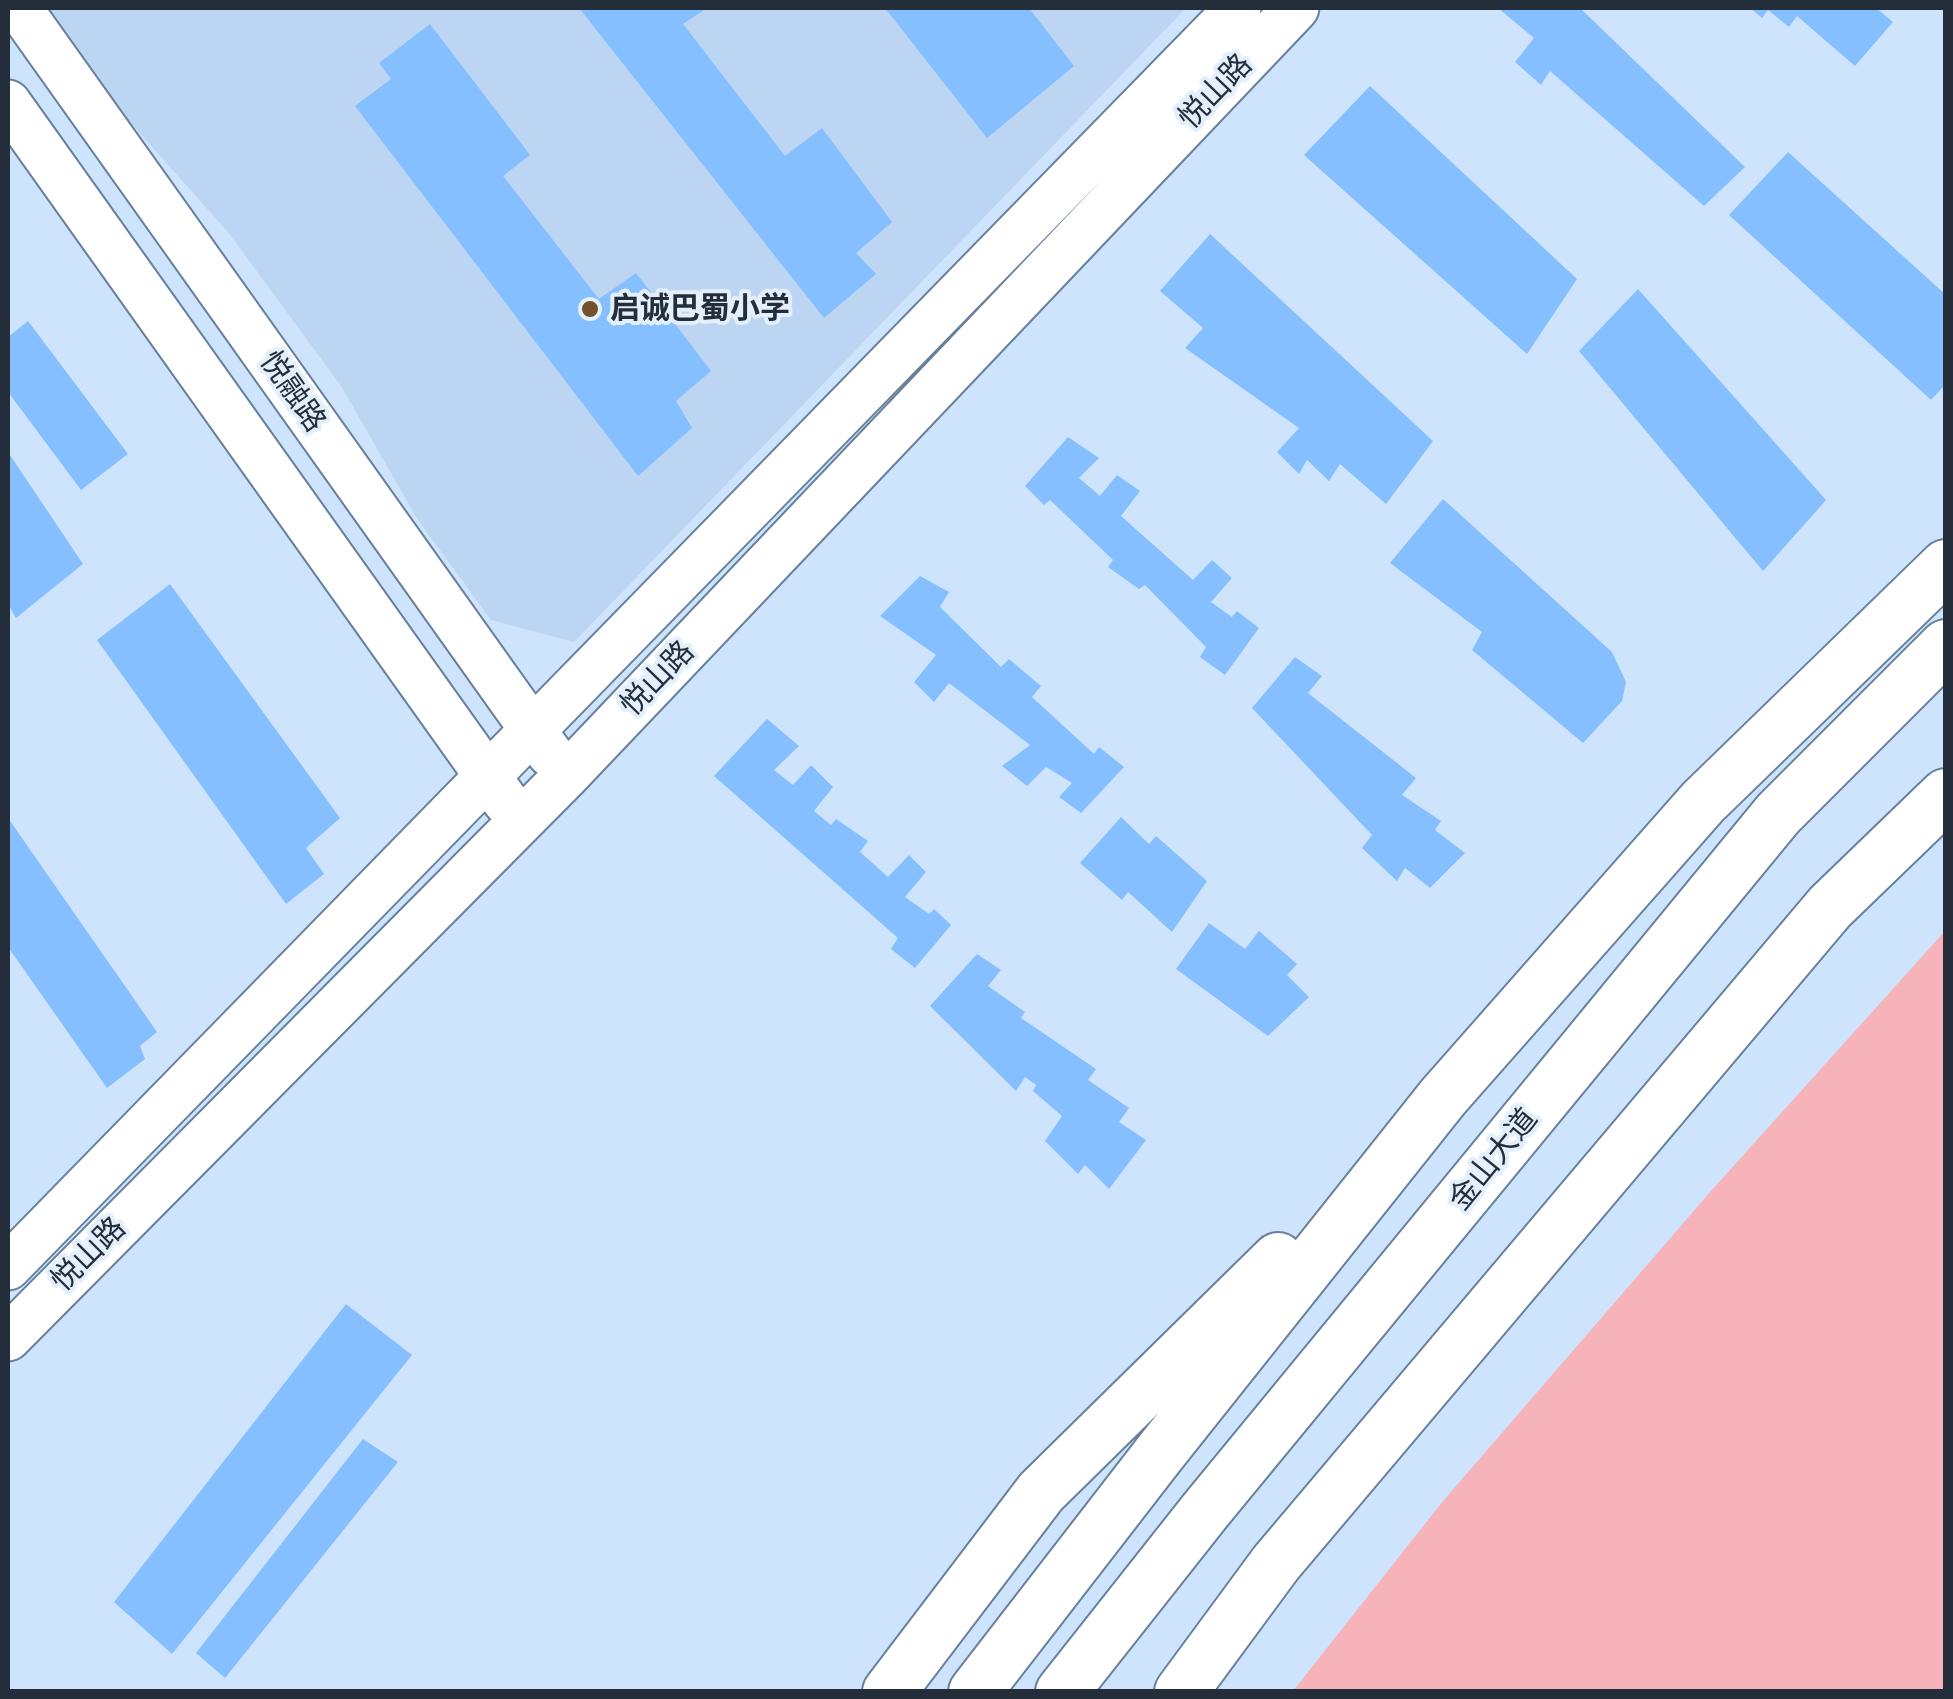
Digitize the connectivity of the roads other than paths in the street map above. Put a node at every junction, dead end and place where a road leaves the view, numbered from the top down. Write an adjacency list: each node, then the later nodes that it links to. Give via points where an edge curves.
1 (20, 8): 7 (main road, 悦融路)
2 (1238, 8): 7 (main road, 悦山路)
3 (1296, 8): 8 (main road, 悦山路)
4 (8, 104): 9 (main road)
5 (1946, 566): 12 (highway, via 1703,802)
6 (1946, 646): 17 (highway, 金山大道, via 1778,814)
7 (533, 731): 8 (main road, 悦融路); 9 (main road, 悦山路)
8 (566, 776): 11 (main road, 悦山路)
9 (488, 778): 11 (main road); 13 (main road, 悦山路)
10 (1946, 795): 18 (highway, via 1830,907 1276,1563)
11 (521, 820): 14 (main road, 悦山路)
12 (1443, 1097): 15 (highway, via 1041,1492); 16 (highway)
13 (8, 1268)
14 (8, 1338)
15 (889, 1692)
16 (976, 1692)
17 (1062, 1692)
18 (1180, 1692)

